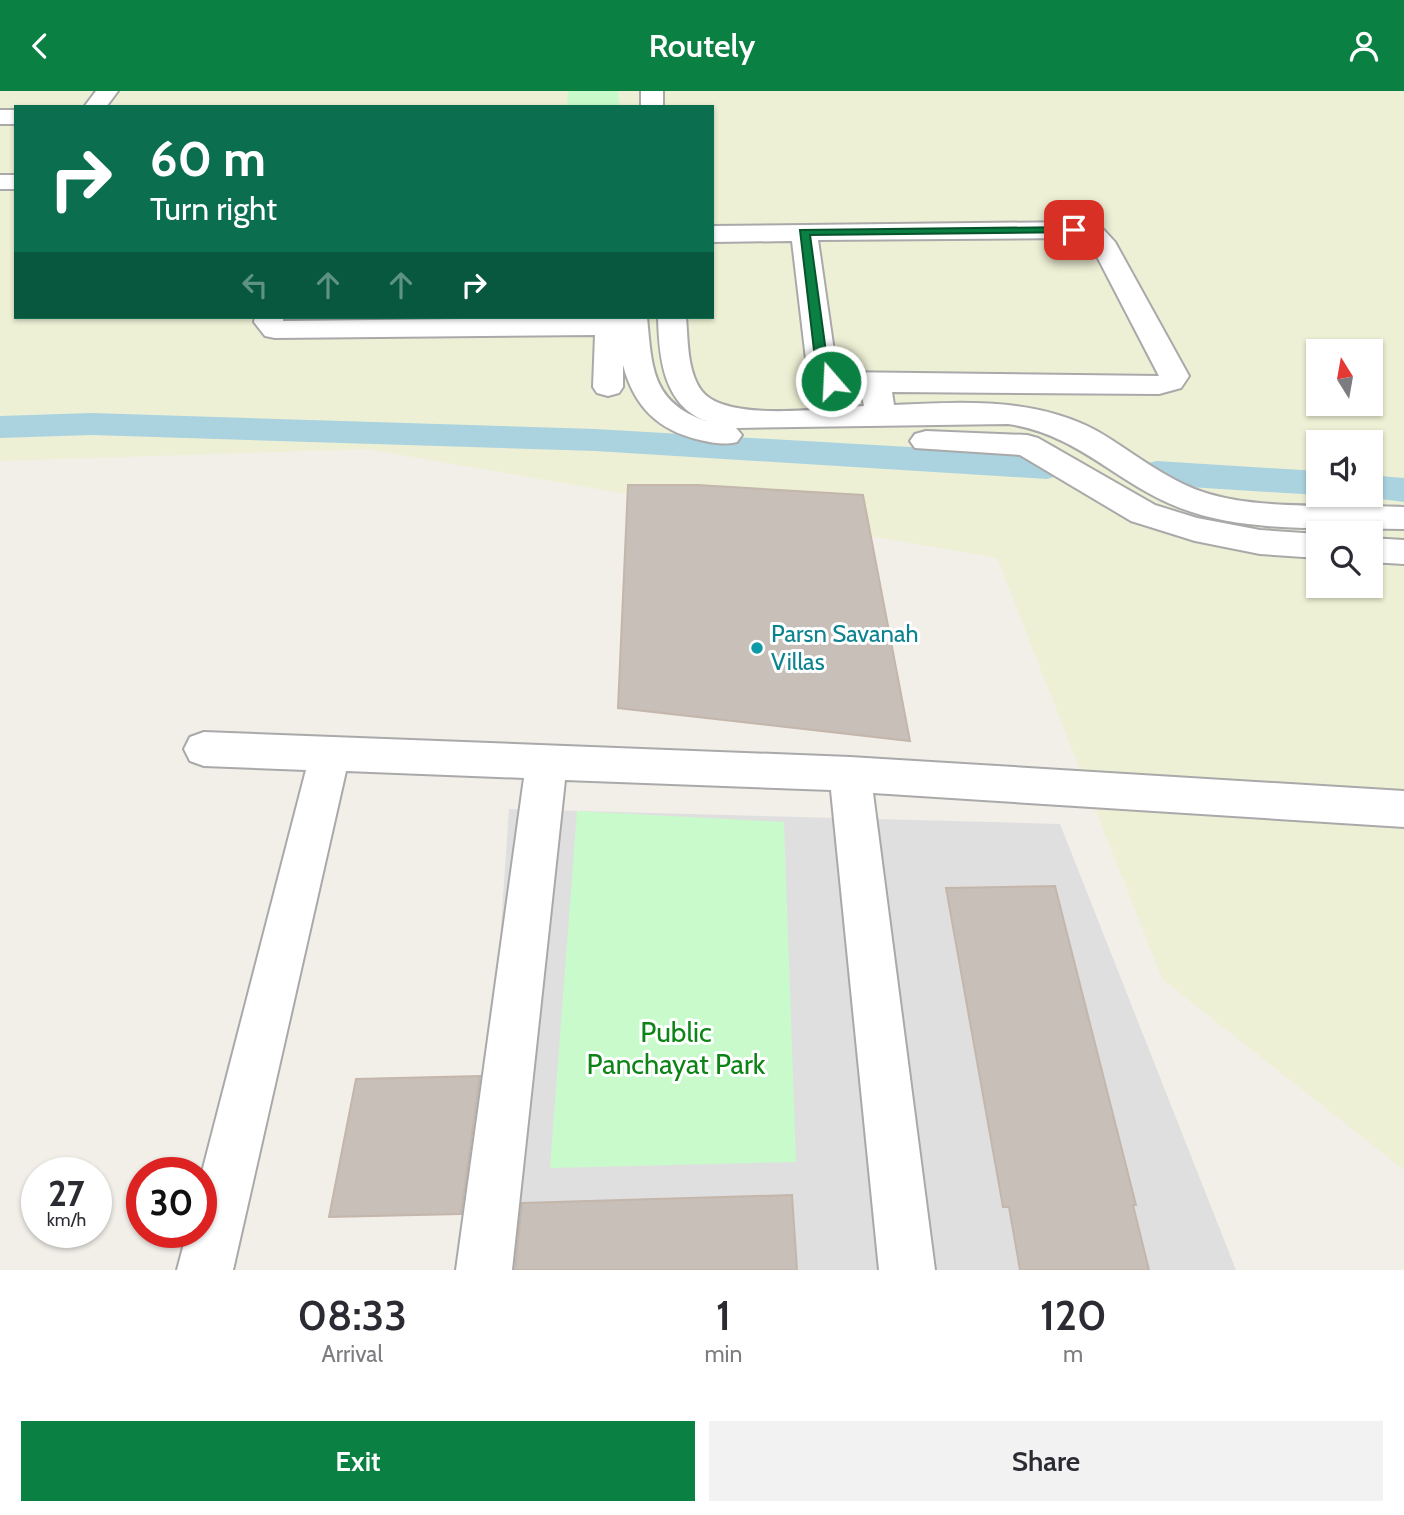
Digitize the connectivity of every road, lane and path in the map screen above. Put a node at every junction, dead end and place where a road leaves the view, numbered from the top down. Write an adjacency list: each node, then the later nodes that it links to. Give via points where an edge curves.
1 (804, 232): 2 (street); 7 (street, via 823,376 831,381); 7 (street, via 1093,233 1174,376 1159,385)
2 (714, 234)
3 (268, 319): 6 (street, via 275,330)
4 (672, 319): 9 (street)
5 (617, 320): 6 (street, via 585,328); 8 (street); 10 (street)
6 (435, 322)
7 (875, 383): 11 (street)
8 (608, 387)
9 (685, 393): 10 (street); 12 (street, via 710,412)
10 (654, 405): 12 (street, via 685,427)
11 (881, 417): 12 (street); 13 (street, via 984,414)
12 (745, 428): 13 (street, via 963,441)
13 (1030, 431): 15 (street, via 1143,513)
14 (1404, 518): 15 (street)
15 (1223, 521): 16 (street, via 1260,542)
16 (1306, 546)
17 (1383, 551): 18 (street)
18 (1404, 552)
19 (204, 748): 20 (street)
20 (330, 754): 21 (street); 24 (street)
21 (547, 762): 22 (street); 25 (street)
22 (850, 774): 23 (street); 26 (street)
23 (1404, 809)
24 (205, 1270)
25 (484, 1270)
26 (907, 1270)

